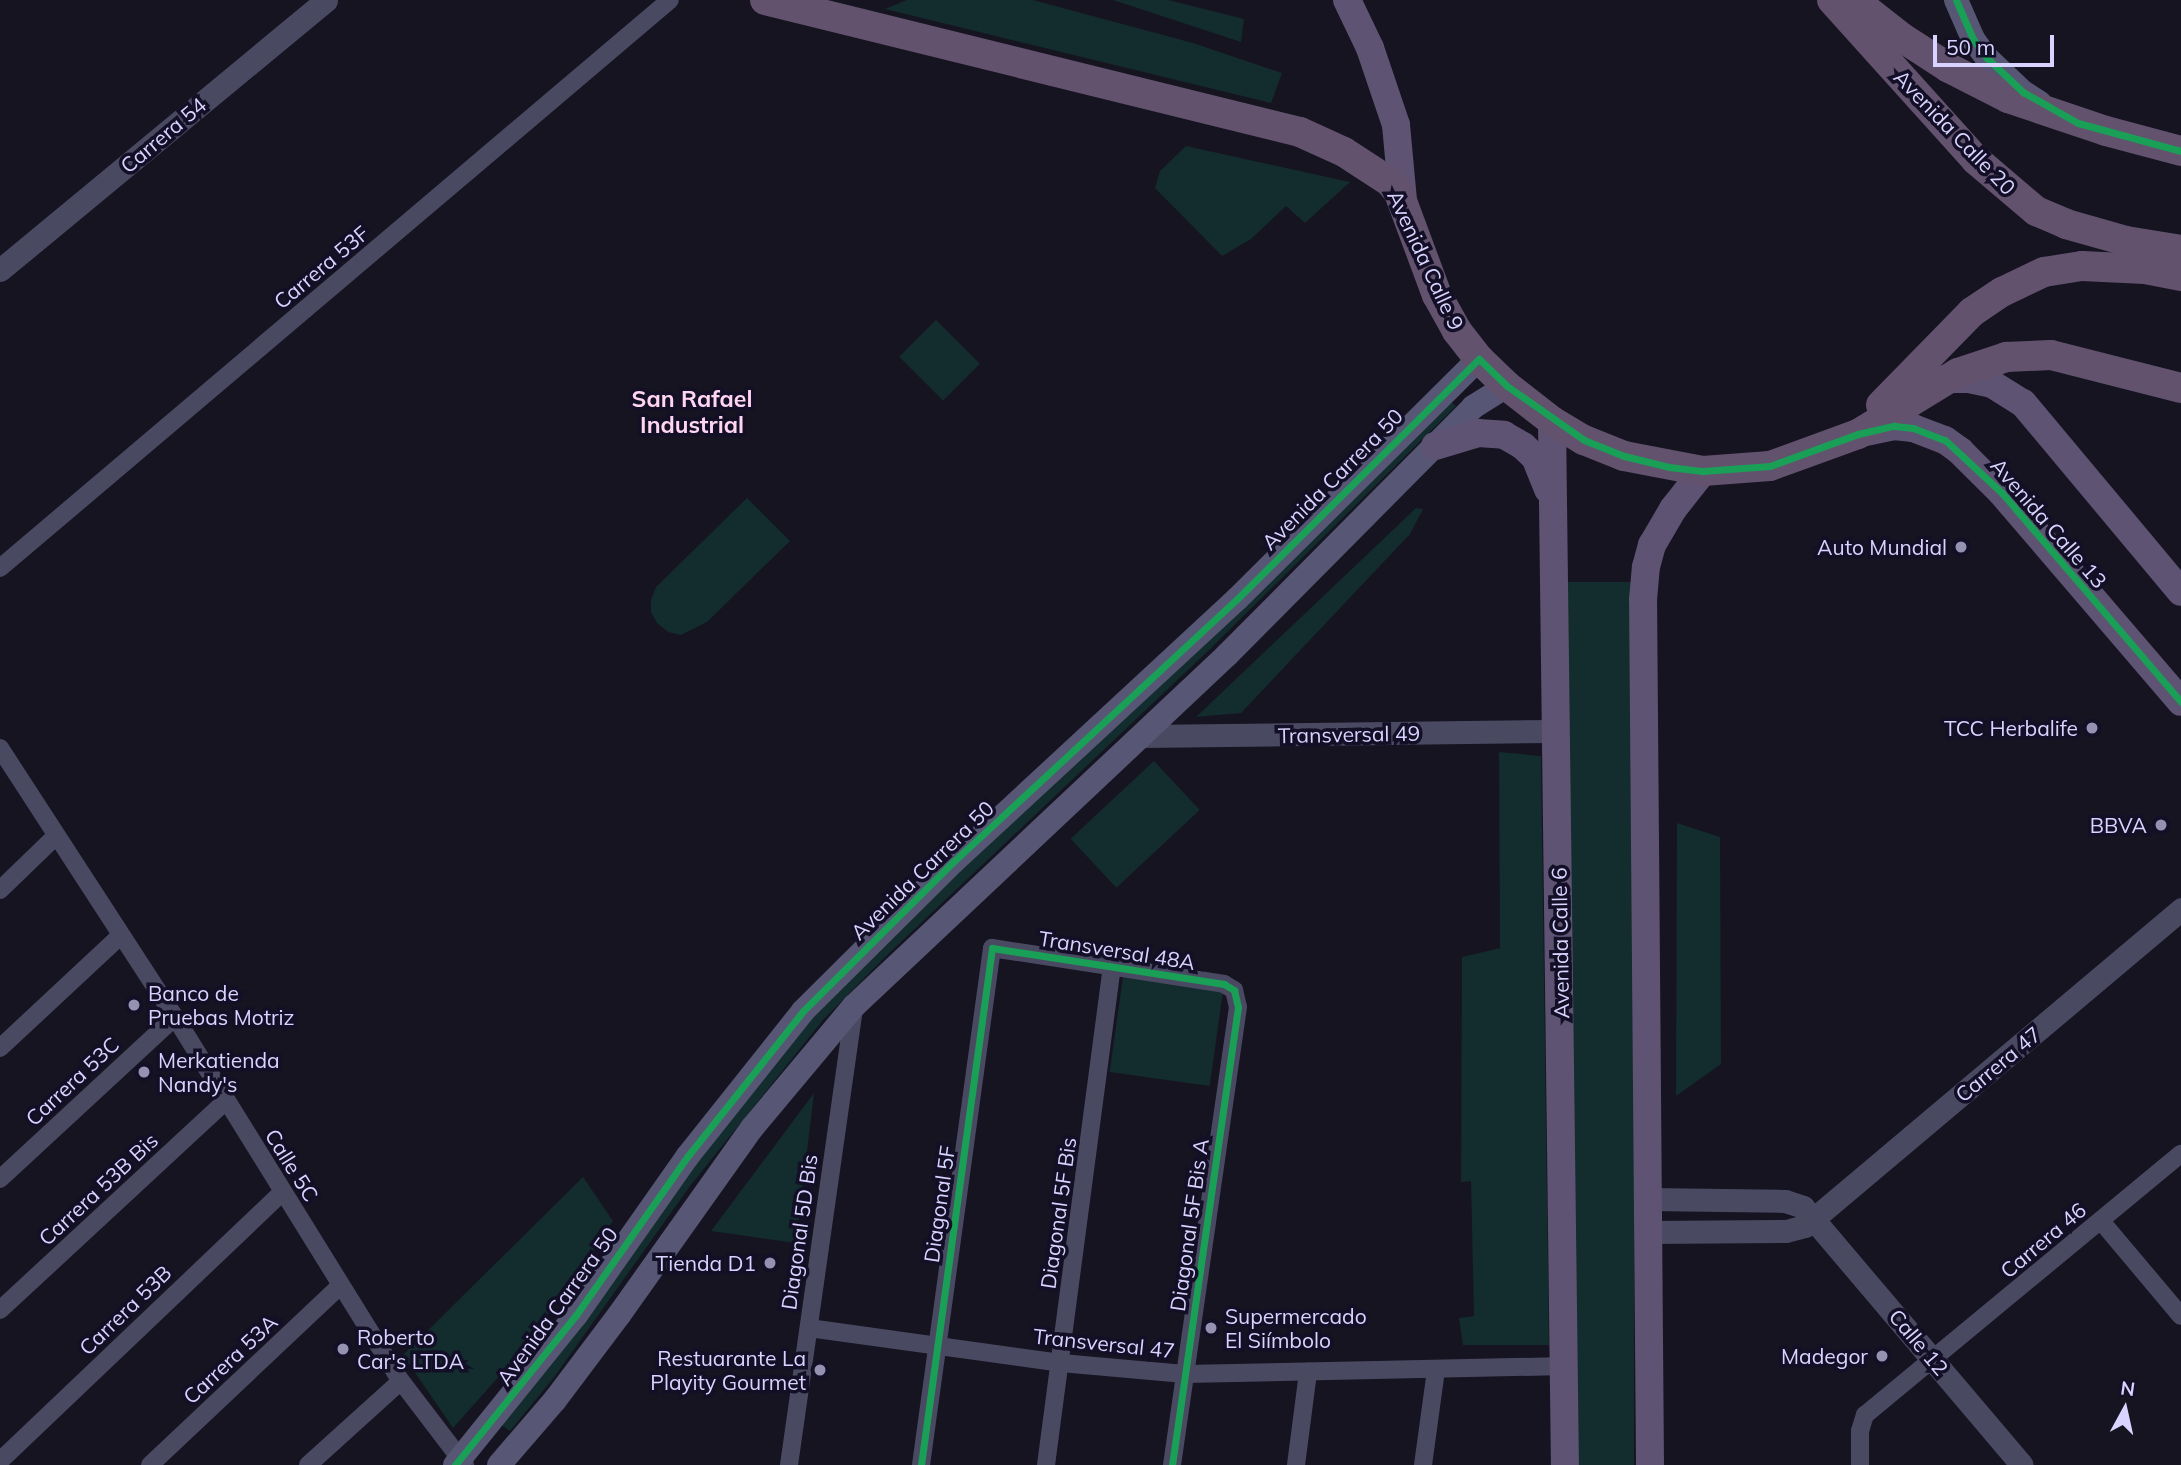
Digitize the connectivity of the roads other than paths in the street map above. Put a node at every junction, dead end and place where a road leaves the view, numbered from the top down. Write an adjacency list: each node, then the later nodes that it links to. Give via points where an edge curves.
1 (326, 0): 12 (street, Carrera 54)
2 (670, 0): 23 (street, Carrera 53F)
3 (765, 0): 10 (highway, Avenida Calle 9, via 1300,132 1344,152 1390,182)
4 (1347, 0): 10 (main road, via 1390,104)
5 (1832, 0): 11 (highway, Avenida Calle 20, via 1976,160 2036,211 2126,241)
6 (1854, 0): 8 (highway, Avenida Calle 20, via 1949,68 2008,98)
7 (1956, 0): 8 (main road, Avenida Calle 20, via 1973,39 2006,78)
8 (2078, 123): 9 (highway, Avenida Calle 20)
9 (2181, 151)
10 (1403, 201): 14 (highway, Avenida Calle 9, via 1437,295)
11 (2181, 250)
12 (0, 270)
13 (2181, 276): 19 (highway, via 2082,266 2044,272 2002,292 1972,312)
14 (1479, 359): 16 (highway, Avenida Calle 9); 60 (main road, Avenida Carrera 50, via 1237,598 953,863 803,1011 704,1135 576,1315)
15 (1945, 379): 17 (highway, via 1981,363 2029,354 2051,355); 19 (highway); 24 (main road, via 1992,384 2023,403)
16 (1507, 386): 18 (highway, Avenida Calle 9); 20 (main road, via 1473,407)
17 (2181, 386)
18 (1552, 421): 21 (highway, Avenida Calle 9, via 1624,456); 22 (main road, Avenida Calle 6)
19 (1852, 437): 21 (highway, Avenida Calle 9, via 1770,466); 25 (main road, Avenida Calle 13, via 1894,426 1913,428 1960,451)
20 (1434, 446): 22 (main road, via 1478,433 1504,435 1535,457); 27 (main road)
21 (1703, 471): 43 (main road, via 1652,545 1643,600)
22 (1554, 509): 26 (main road, Avenida Calle 6)
23 (0, 568)
24 (2181, 592)
25 (2181, 702)
26 (1557, 731): 27 (street, Transversal 49); 54 (main road, Avenida Calle 6)
27 (1140, 736): 36 (main road)
28 (0, 748): 29 (street, Calle 5C)
29 (56, 836): 30 (street); 32 (street, Calle 5C)
30 (0, 890)
31 (2181, 909): 44 (street, Carrera 47)
32 (120, 936): 37 (street, Calle 5C); 38 (street)
33 (992, 948): 34 (street, Transversal 48A); 51 (street, Diagonal 5F)
34 (1112, 966): 35 (street, Transversal 48A, via 1224,984); 53 (street, Diagonal 5F Bis)
35 (1234, 990): 57 (street, Diagonal 5F Bis A, via 1238,1006)
36 (854, 1006): 50 (street, Diagonal 5D Bis); 63 (main road, via 752,1128 619,1315)
37 (175, 1017): 39 (street, Calle 5C); 41 (street, Carrera 53C)
38 (0, 1048)
39 (226, 1101): 42 (street, Calle 5C); 48 (street, Carrera 53B Bis)
40 (2181, 1154): 45 (street, Carrera 46)
41 (0, 1179)
42 (282, 1192): 47 (street, Calle 5C); 59 (street, Carrera 53B)
43 (1648, 1199): 44 (street, via 1785,1201 1803,1207); 46 (main road)
44 (1815, 1219): 46 (street, Carrera 47, via 1786,1231); 52 (street, Calle 12)
45 (2101, 1221): 49 (street); 52 (street, Carrera 46)
46 (1648, 1232): 71 (main road)
47 (341, 1285): 58 (street, Calle 5C); 61 (street, Carrera 53A)
48 (0, 1310)
49 (2181, 1316)
50 (809, 1328): 51 (street, Transversal 47); 64 (street, Diagonal 5D Bis)
51 (936, 1347): 53 (street, Transversal 47); 65 (street, Diagonal 5F)
52 (1934, 1360): 72 (street, Carrera 46, via 1865,1415); 73 (street, Calle 12)
53 (1061, 1363): 57 (street, Transversal 47); 66 (street, Diagonal 5F Bis)
54 (1564, 1366): 55 (street, Transversal 47); 70 (main road, Avenida Calle 6)
55 (1436, 1370): 56 (street, Transversal 47); 69 (street)
56 (1308, 1372): 57 (street, Transversal 47); 68 (street)
57 (1185, 1374): 67 (street, Diagonal 5F Bis A)
58 (401, 1381): 60 (street, Calle 5C); 62 (street)
59 (0, 1461)
60 (460, 1463)
61 (150, 1465)
62 (308, 1465)
63 (499, 1465)
64 (789, 1465)
65 (921, 1465)
66 (1046, 1465)
67 (1172, 1465)
68 (1296, 1465)
69 (1423, 1465)
70 (1564, 1465)
71 (1650, 1465)
72 (1860, 1465)
73 (2022, 1465)

